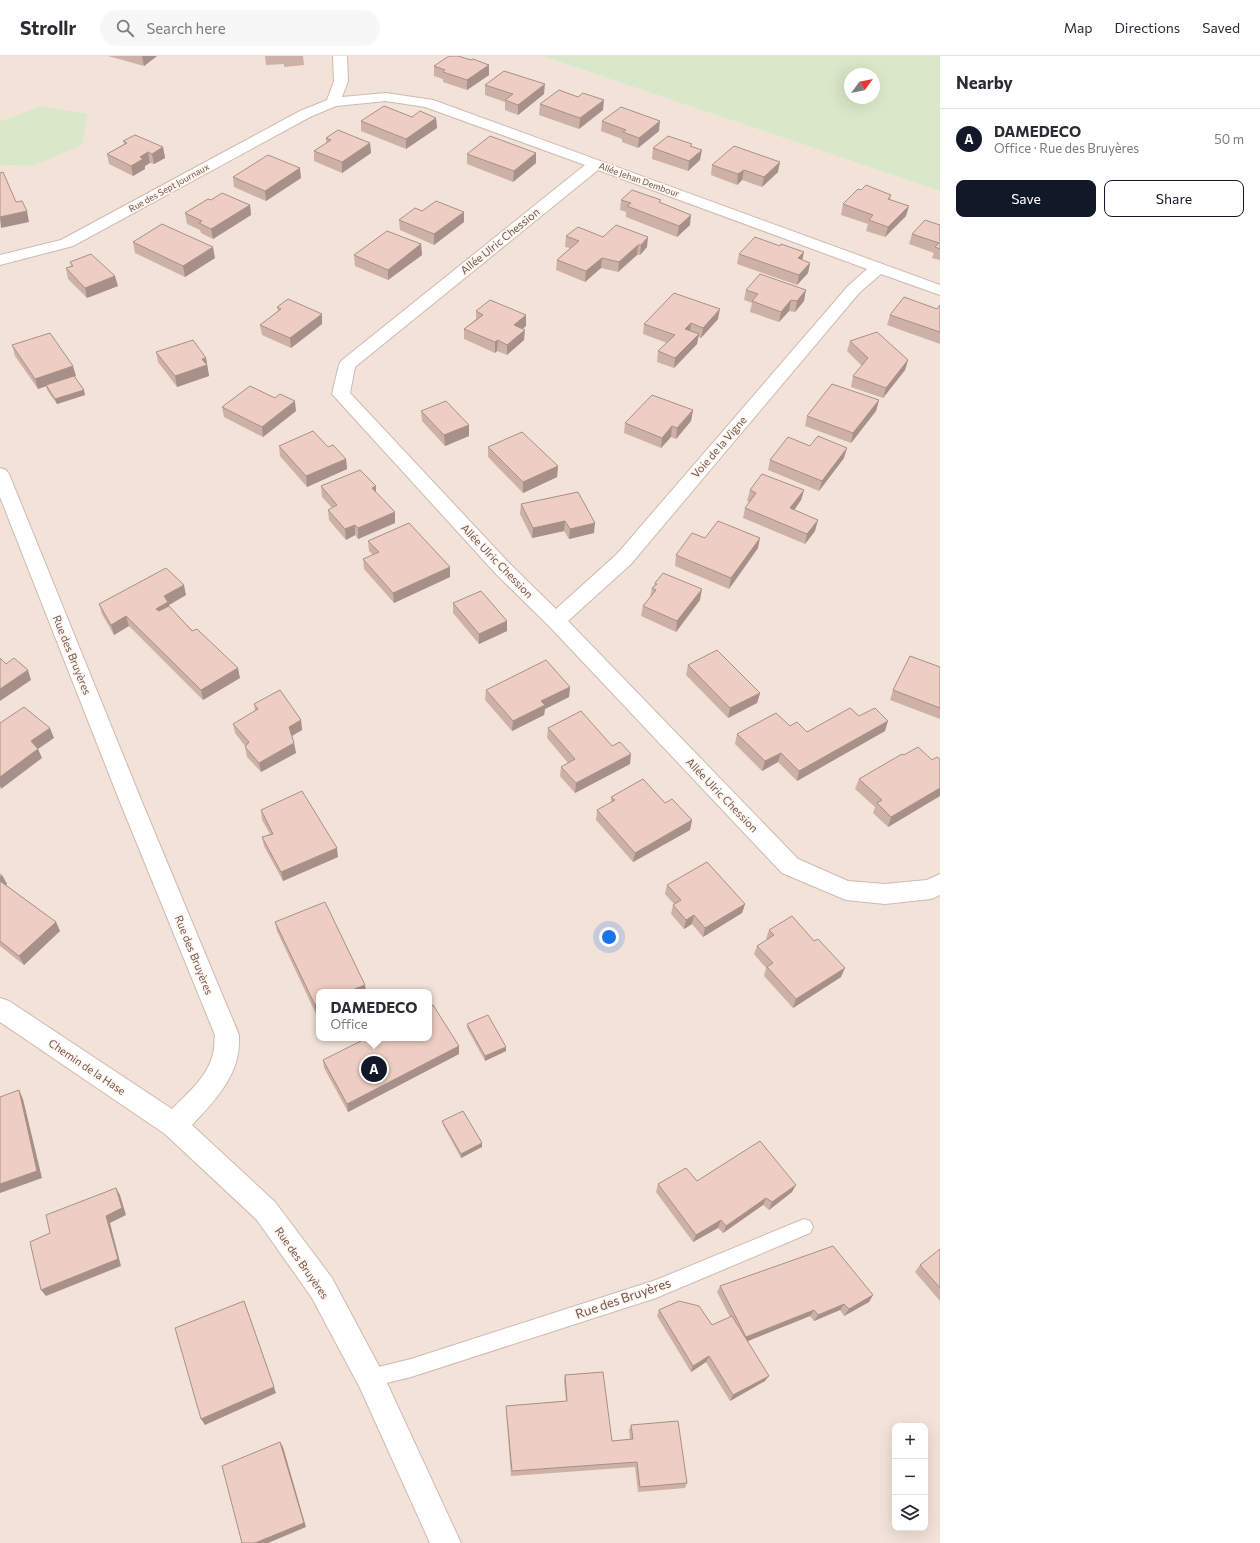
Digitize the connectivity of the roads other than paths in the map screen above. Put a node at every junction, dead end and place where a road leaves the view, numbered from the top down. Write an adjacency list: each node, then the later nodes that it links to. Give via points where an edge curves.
1 (340, 56): 2 (street, via 341,81)
2 (333, 102): 3 (street, Allée Jehan Dembour, via 386,97 428,103); 4 (street, Rue des Sept Journaux, via 298,117 67,244)
3 (596, 164): 5 (street, Allée Jehan Dembour); 8 (street, Allée Ulric Chession, via 347,365 341,394 504,570)
4 (0, 260)
5 (878, 268): 6 (street, Allée Jehan Dembour); 8 (street, Voie de la Vigne, via 854,289 624,559)
6 (940, 290)
7 (0, 474): 11 (street, Rue des Bruyères, via 227,1036 226,1056 218,1075)
8 (556, 621): 9 (street, Allée Ulric Chession, via 790,866 846,890 886,894 932,889)
9 (940, 884)
10 (0, 1009): 11 (street, Chemin de la Hase)
11 (174, 1125): 13 (street, Rue des Bruyères, via 266,1211 322,1288)
12 (804, 1227): 13 (lane, Rue des Bruyères, via 656,1288 411,1368)
13 (370, 1378): 14 (street, Rue des Bruyères)
14 (446, 1543)

